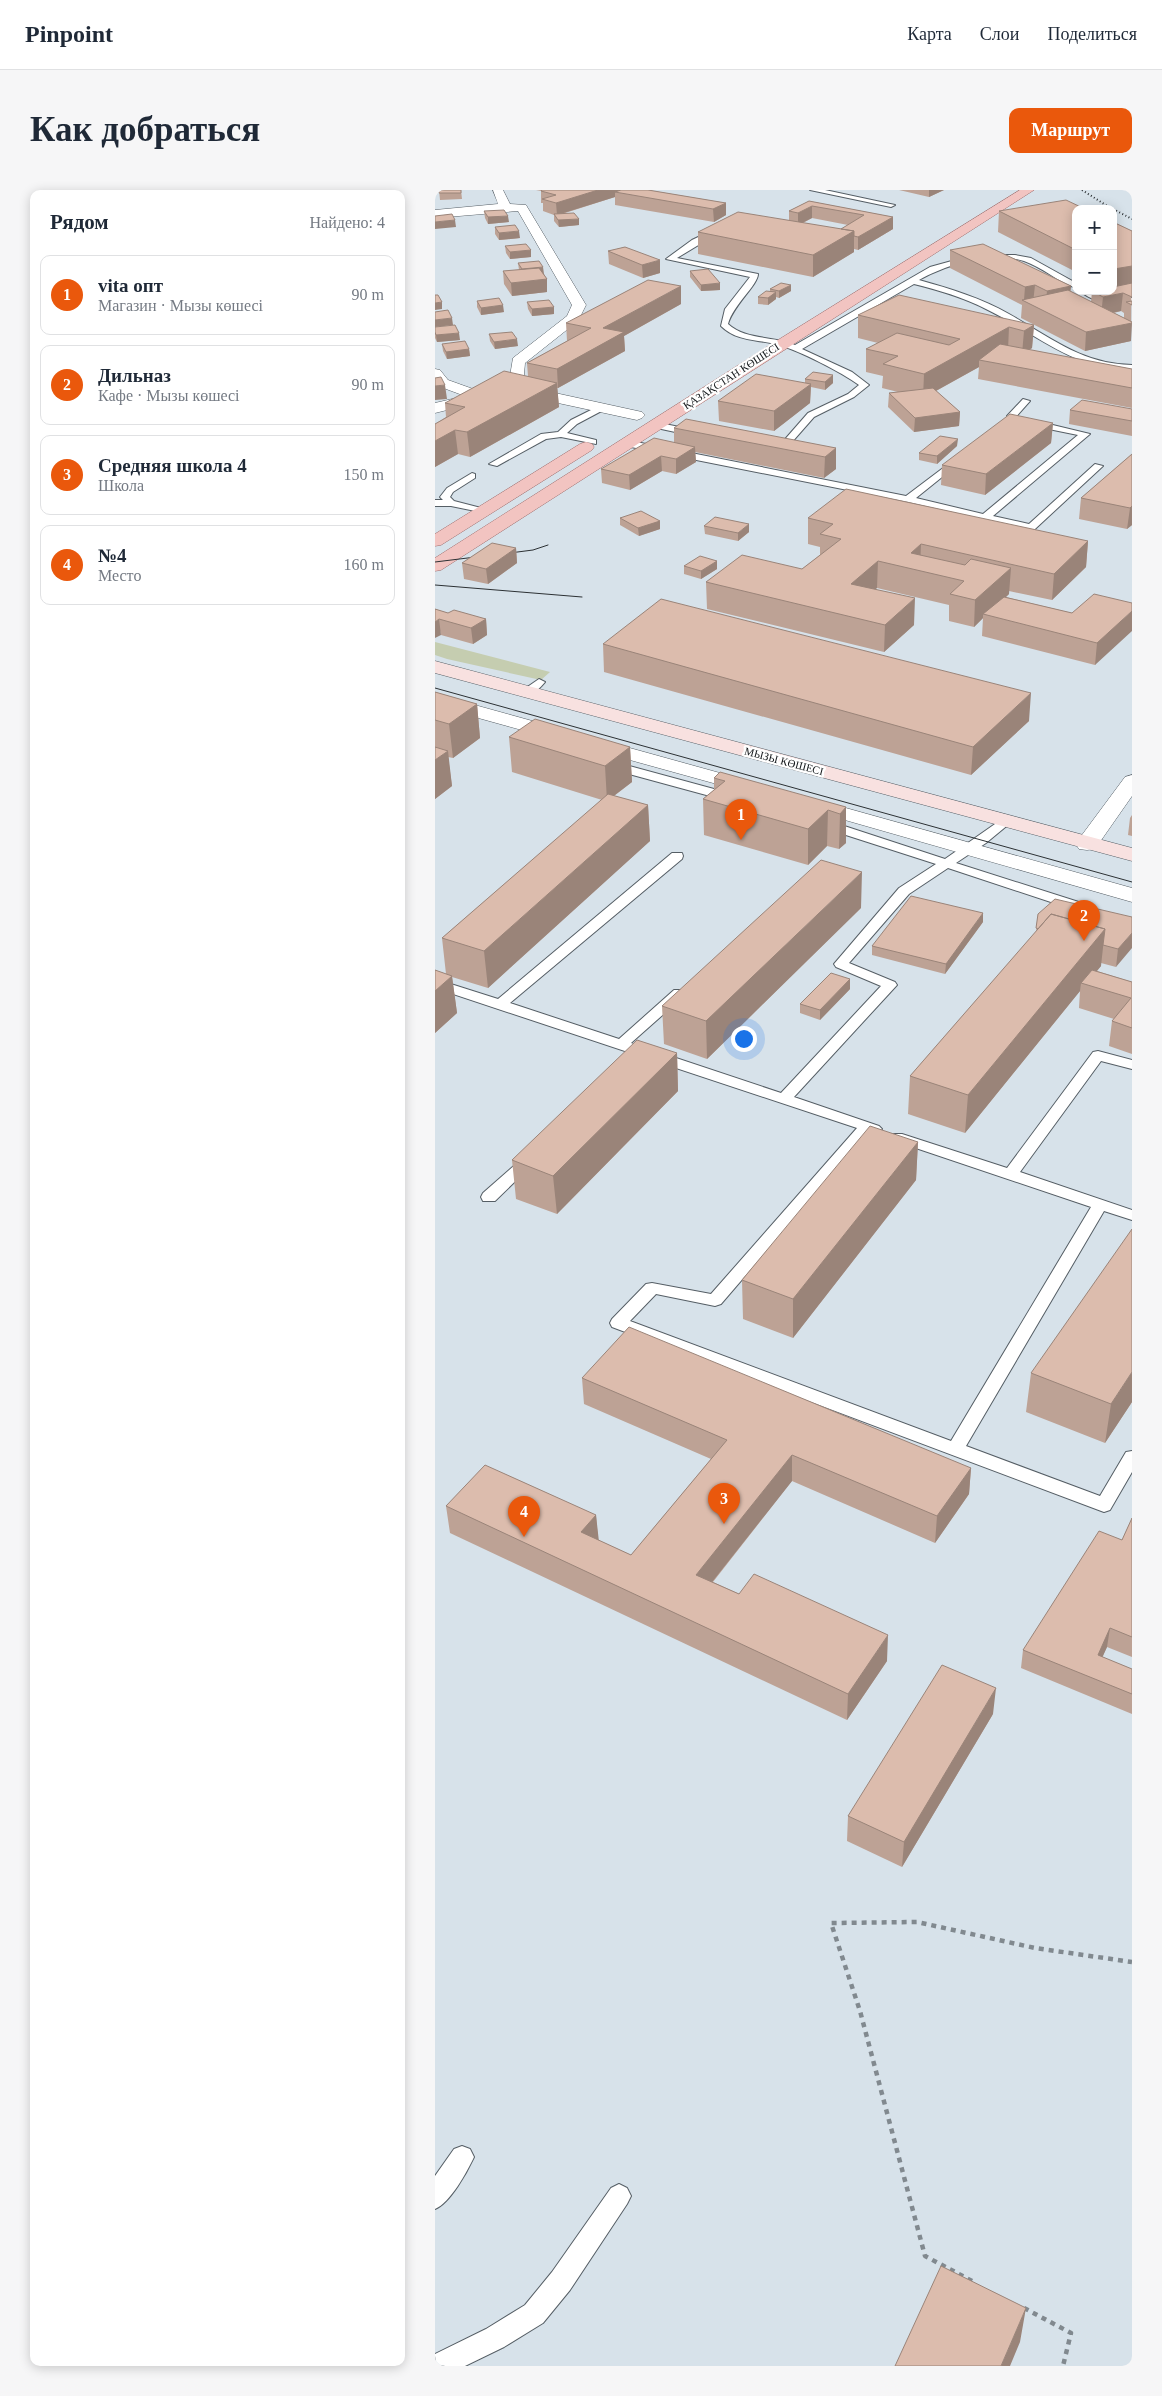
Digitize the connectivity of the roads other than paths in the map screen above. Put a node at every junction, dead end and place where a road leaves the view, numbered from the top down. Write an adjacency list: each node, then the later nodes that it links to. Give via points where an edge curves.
1 (499, 190): 5 (street)
2 (814, 190): 4 (lane)
3 (1028, 190): 14 (main road, ҚАЗАҚСТАН КӨШЕСІ)
4 (891, 205)
5 (506, 207): 6 (street); 18 (street, via 522,208 579,305 573,318 518,361)
6 (435, 214)
7 (727, 227): 13 (lane, via 695,242 670,259 755,276 733,301 724,324 733,334)
8 (913, 282): 9 (lane, via 933,269 959,261 1015,256); 14 (lane); 16 (lane, via 989,307 1089,363)
9 (1072, 284)
10 (1093, 295): 11 (lane, via 1108,302)
11 (1132, 300)
12 (779, 327): 13 (main road, ҚАЗАҚСТАН КӨШЕСІ)
13 (762, 338): 14 (lane); 15 (main road, ҚАЗАҚСТАН КӨШЕСІ)
14 (789, 346): 25 (main road, ҚАЗАҚСТАН КӨШЕСІ); 31 (lane, via 865,385 858,392 805,420 782,448)
15 (745, 348)
16 (1132, 368)
17 (435, 373): 19 (street, via 443,383)
18 (515, 388): 19 (street); 21 (street)
19 (480, 397): 22 (street)
20 (1026, 401): 40 (lane, via 1007,421 1085,434)
21 (604, 407): 23 (street); 27 (lane, via 563,429)
22 (435, 408)
23 (641, 412): 24 (main road); 25 (main road)
24 (623, 424)
25 (655, 425): 28 (lane); 30 (main road, ҚАЗАҚСТАН КӨШЕСІ)
26 (608, 433): 29 (main road)
27 (561, 434): 29 (lane); 33 (lane, via 544,436)
28 (703, 434)
29 (593, 442): 39 (main road)
30 (626, 443): 36 (lane); 41 (main road, ҚАЗАҚСТАН КӨШЕСІ)
31 (761, 445)
32 (966, 453): 36 (lane)
33 (494, 464)
34 (1098, 466): 40 (lane, via 1031,527)
35 (472, 476): 38 (lane, via 450,490 445,497)
36 (908, 499): 40 (lane)
37 (435, 503): 38 (lane)
38 (451, 503): 39 (lane)
39 (482, 512): 41 (main road); 42 (main road)
40 (985, 517)
41 (509, 518): 43 (main road, ҚАЗАҚСТАН КӨШЕСІ)
42 (435, 541)
43 (435, 566)
44 (435, 667): 50 (main road, МЫЗЫ КӨШЕСІ, via 533,687)
45 (435, 700): 52 (street)
46 (601, 762): 48 (lane)
47 (1132, 781): 51 (street)
48 (745, 802)
49 (813, 820): 55 (lane)
50 (1005, 821): 51 (main road, МЫЗЫ КӨШЕСІ); 52 (lane)
51 (1087, 844): 53 (main road, МЫЗЫ КӨШЕСІ)
52 (968, 848): 55 (lane); 56 (street)
53 (1132, 855)
54 (677, 856): 60 (lane)
55 (945, 864): 57 (lane); 65 (lane, via 904,891 841,964 890,985)
56 (1132, 895)
57 (1095, 912)
58 (435, 983): 60 (lane)
59 (687, 986): 61 (lane)
60 (500, 1005): 61 (lane)
61 (621, 1045): 62 (lane)
62 (644, 1053): 64 (lane); 65 (lane)
63 (1132, 1065): 68 (lane, via 1098,1055)
64 (630, 1066)
65 (783, 1099): 66 (lane)
66 (866, 1127): 68 (lane); 72 (lane, via 715,1300 652,1288 618,1323)
67 (539, 1151): 69 (lane)
68 (1010, 1175): 70 (lane)
69 (489, 1197)
70 (1100, 1205): 71 (lane); 72 (lane)
71 (1132, 1215)
72 (955, 1449): 73 (lane, via 1104,1505)
73 (1132, 1457)
74 (462, 2157): 76 (lane)
75 (619, 2196): 77 (lane, via 561,2281 534,2314 495,2338)
76 (435, 2197)
77 (438, 2366)

